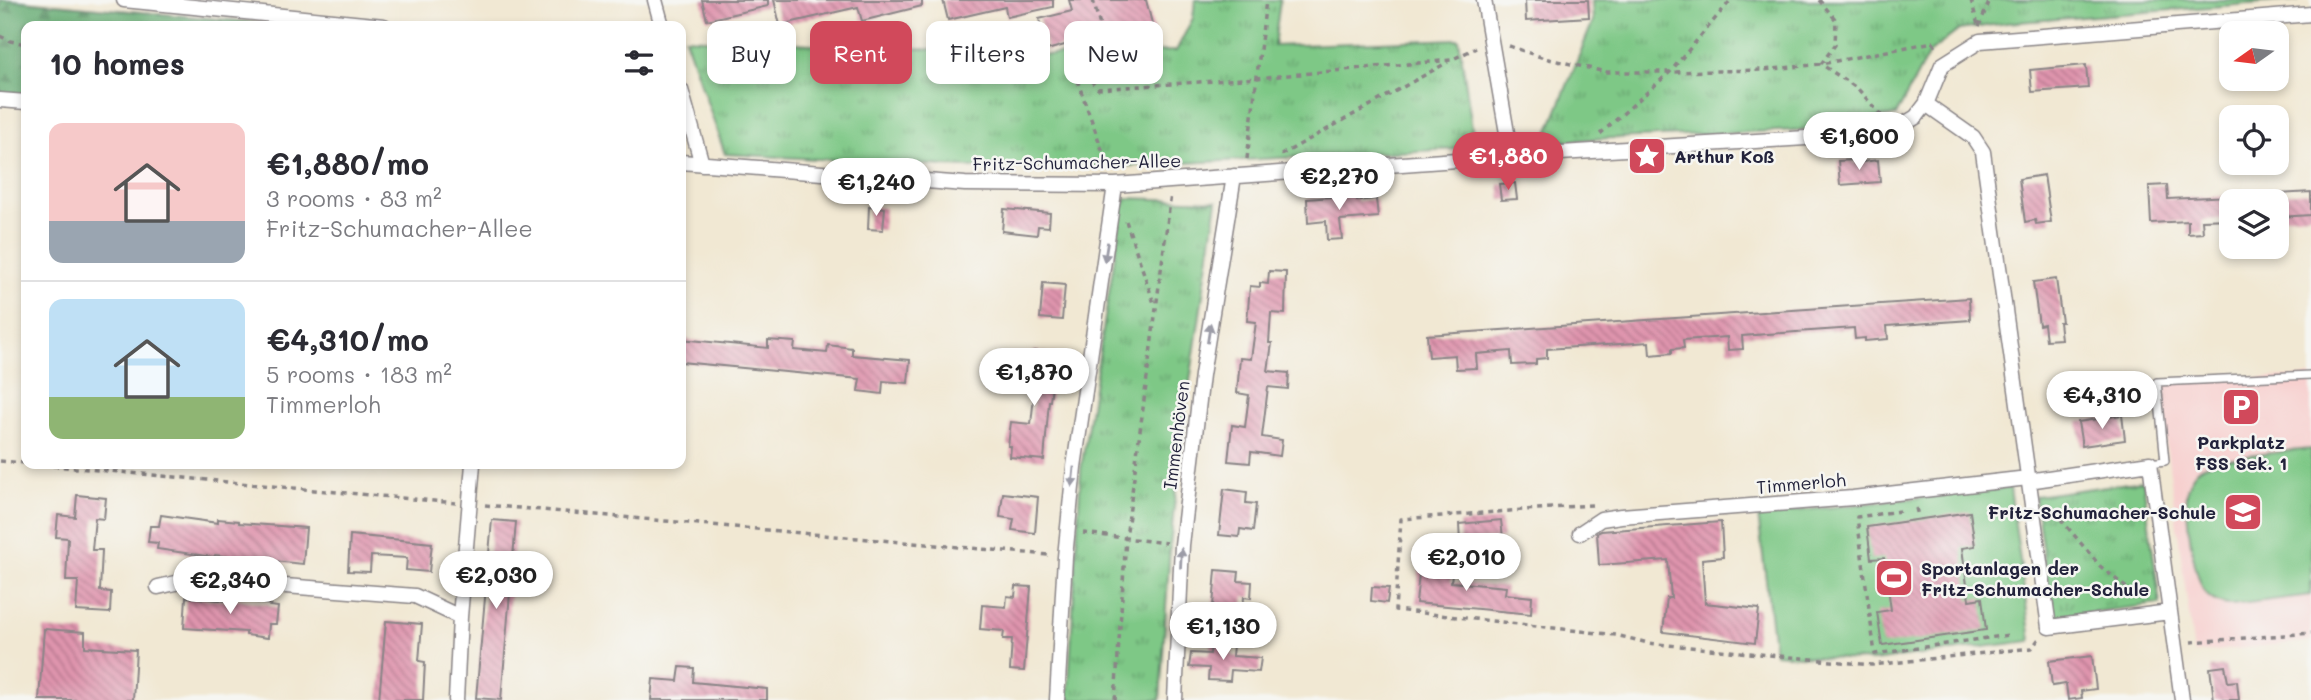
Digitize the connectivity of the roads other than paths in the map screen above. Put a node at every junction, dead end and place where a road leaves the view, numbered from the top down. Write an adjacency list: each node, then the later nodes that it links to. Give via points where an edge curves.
1 (124, 0): 5 (street)
2 (654, 0): 6 (street)
3 (1484, 0): 11 (street)
4 (2311, 14): 9 (street, via 1979,33 1942,65)
5 (334, 21)
6 (660, 21)
7 (0, 100): 8 (street)
8 (21, 102)
9 (1926, 104): 11 (street, Fritz-Schumacher-Allee, via 1916,117 1894,130); 19 (street, via 1973,137 1983,152)
10 (686, 108): 13 (street)
11 (1511, 156): 14 (street, Fritz-Schumacher-Allee)
12 (686, 162): 13 (street, Fritz-Schumacher-Allee)
13 (702, 164): 15 (street, Fritz-Schumacher-Allee, via 965,184)
14 (1239, 175): 15 (street, Fritz-Schumacher-Allee); 26 (street, Immenhöven, one-way to 14, via 1182,545 1202,375)
15 (1115, 185): 25 (street, one-way to 25, via 1074,467)
16 (2311, 375): 17 (lane, via 2157,382 2165,461)
17 (2150, 463): 19 (street, Timmerloh); 22 (street)
18 (472, 469): 23 (street)
19 (2028, 479): 20 (street, Timmerloh, via 1621,516 1601,519); 22 (street, via 2049,627)
20 (1580, 533)
21 (158, 587): 23 (street, via 193,579 415,596)
22 (2164, 613): 27 (street, via 2174,643)
23 (460, 617): 24 (street)
24 (456, 700)
25 (1057, 700)
26 (1175, 700)
27 (2182, 700)

